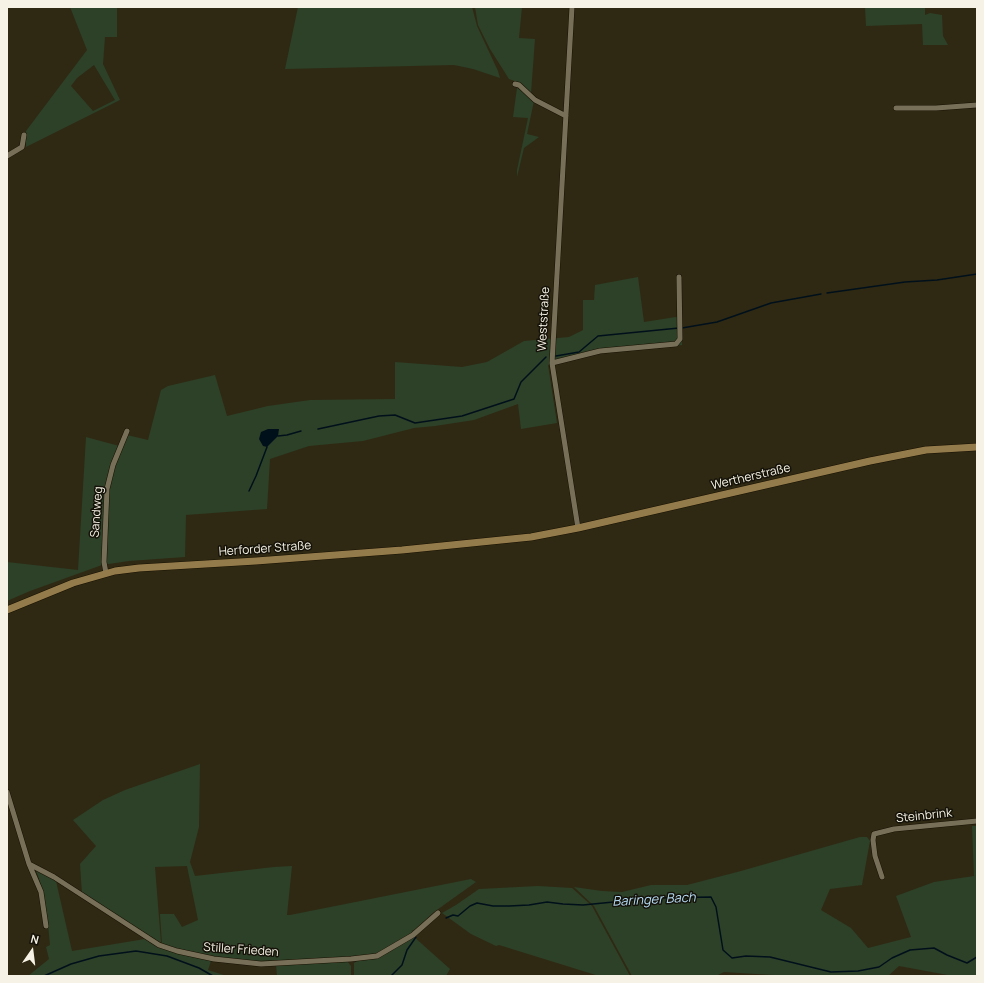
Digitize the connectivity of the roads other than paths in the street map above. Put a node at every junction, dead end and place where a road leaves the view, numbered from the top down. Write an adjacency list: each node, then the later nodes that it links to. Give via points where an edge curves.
1 (572, 7): 5 (street, Weststraße)
2 (515, 84): 5 (street, via 535,100)
3 (977, 105): 4 (street, via 953,108)
4 (896, 108)
5 (566, 116): 9 (street, Weststraße)
6 (24, 135): 7 (street, via 22,147)
7 (7, 156)
8 (679, 277): 9 (street, via 680,338 676,344 600,351)
9 (552, 363): 12 (street, Weststraße)
10 (127, 431): 14 (street, Sandweg, via 107,489 104,562)
11 (977, 447): 12 (main road, Wertherstraße, via 926,450 883,458)
12 (578, 528): 13 (main road, Wertherstraße)
13 (531, 537): 14 (main road, Herforder Straße, via 402,550 139,568)
14 (106, 573): 15 (main road, Herforder Straße, via 52,591)
15 (7, 610)
16 (7, 792): 18 (street)
17 (977, 820): 19 (street, Steinbrink, via 894,829 874,834 875,856)
18 (29, 864): 20 (street, Stiller Frieden, via 54,877 159,945 214,960 261,964 377,956 413,935); 21 (street, via 42,892)
19 (882, 877)
20 (438, 914)
21 (46, 926)

